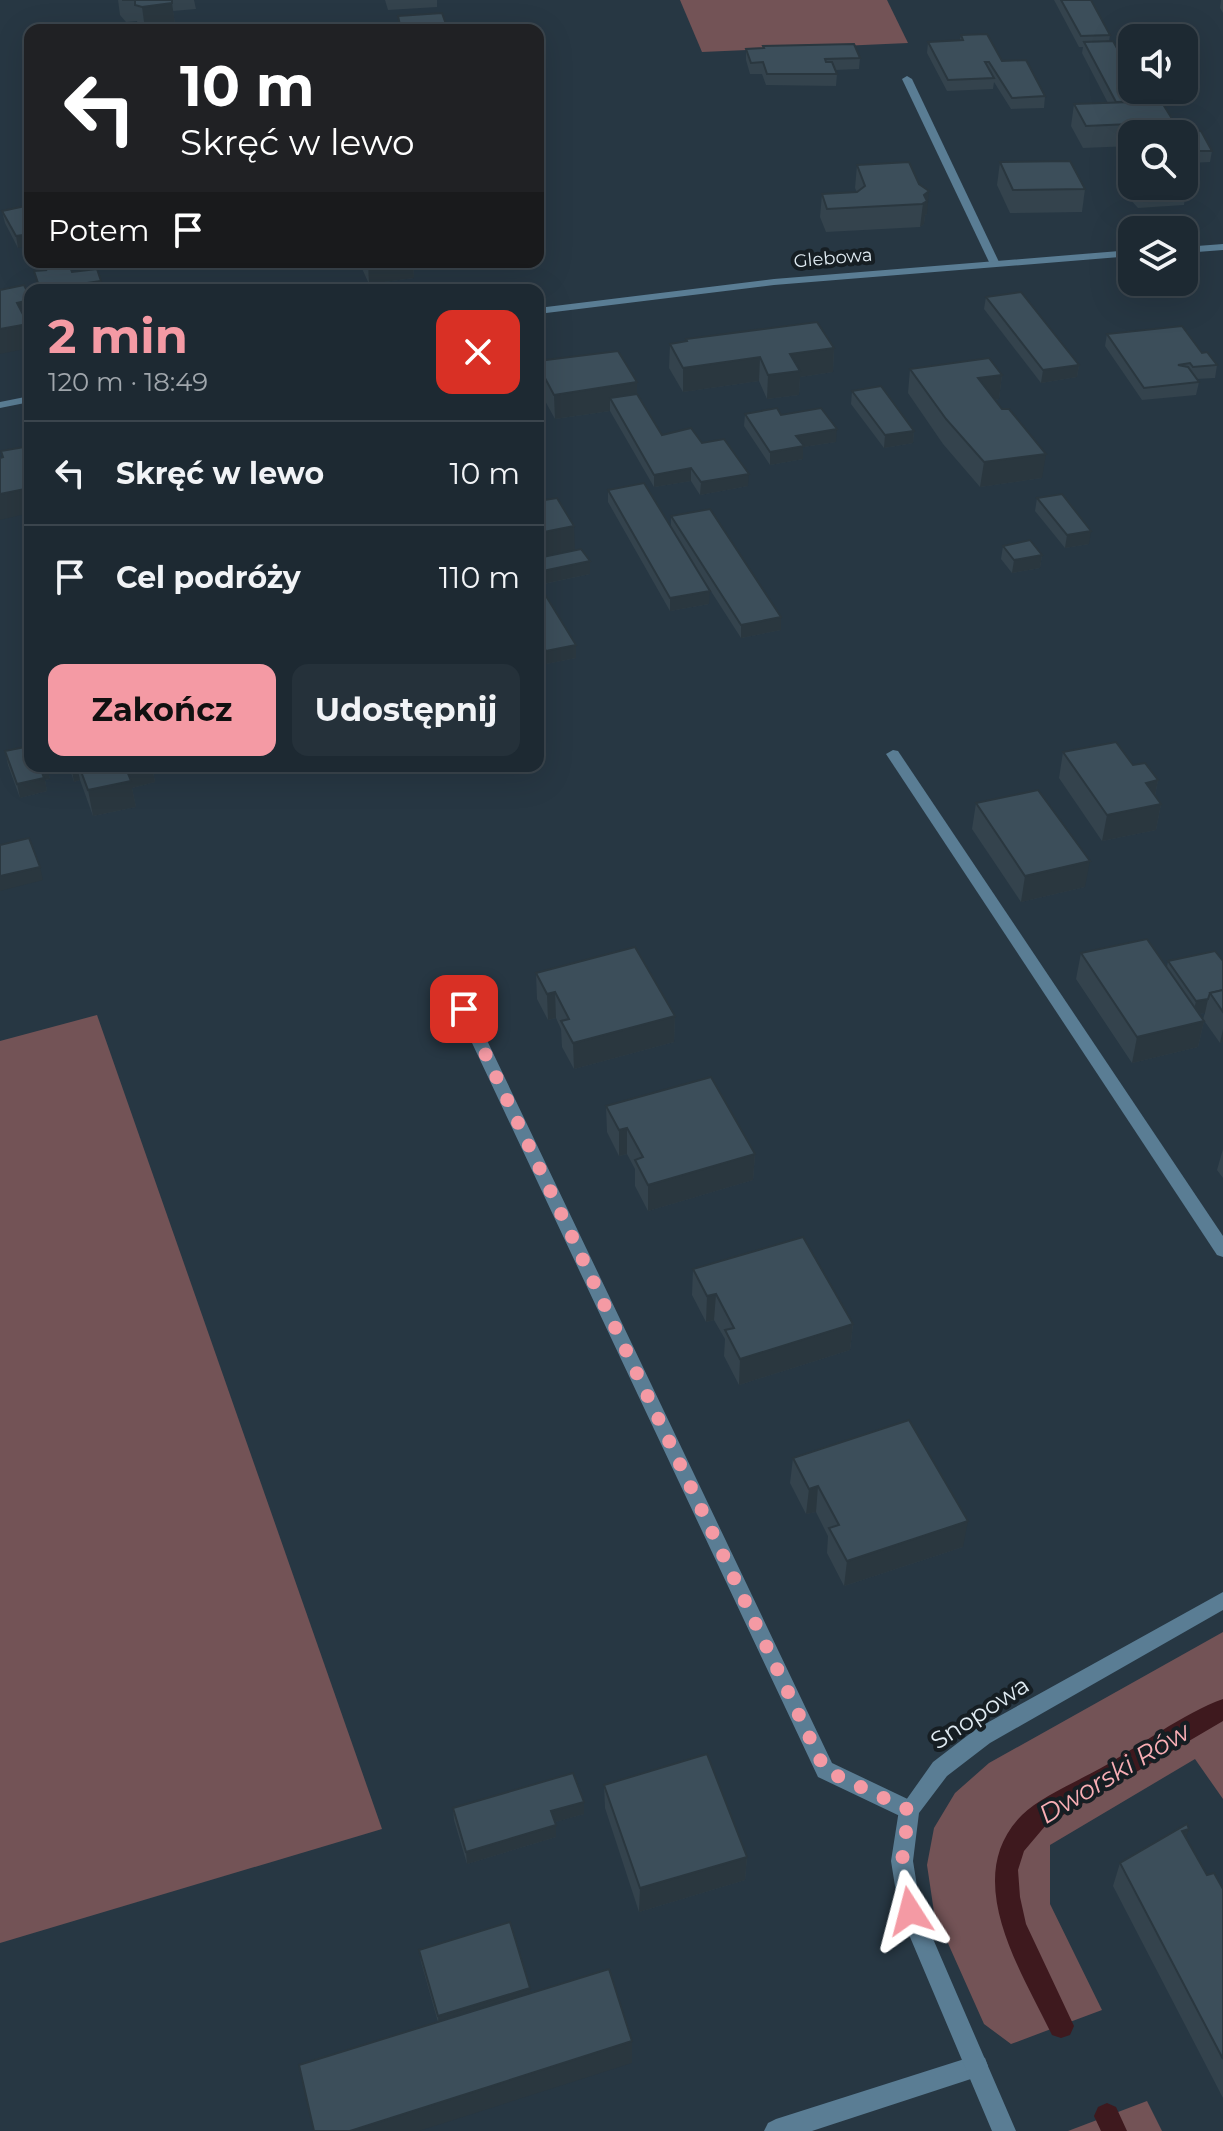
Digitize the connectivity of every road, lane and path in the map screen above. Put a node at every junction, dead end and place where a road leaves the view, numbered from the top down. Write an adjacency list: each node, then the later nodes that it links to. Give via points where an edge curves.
1 (907, 79): 5 (street)
2 (1223, 247): 3 (street)
3 (1198, 249)
4 (1118, 254): 5 (street, Glebowa)
5 (994, 262): 6 (street, Glebowa)
6 (544, 310)
7 (24, 400): 8 (street)
8 (0, 405)
9 (893, 754): 11 (street)
10 (464, 1009): 13 (street, via 825,1770)
11 (1223, 1250)
12 (1223, 1600): 13 (street, Snopowa, via 983,1736 940,1769)
13 (909, 1810): 14 (street, Snopowa, via 902,1861 910,1911)
14 (977, 2066): 15 (street); 16 (street, Snopowa)
15 (776, 2131)
16 (1004, 2131)

